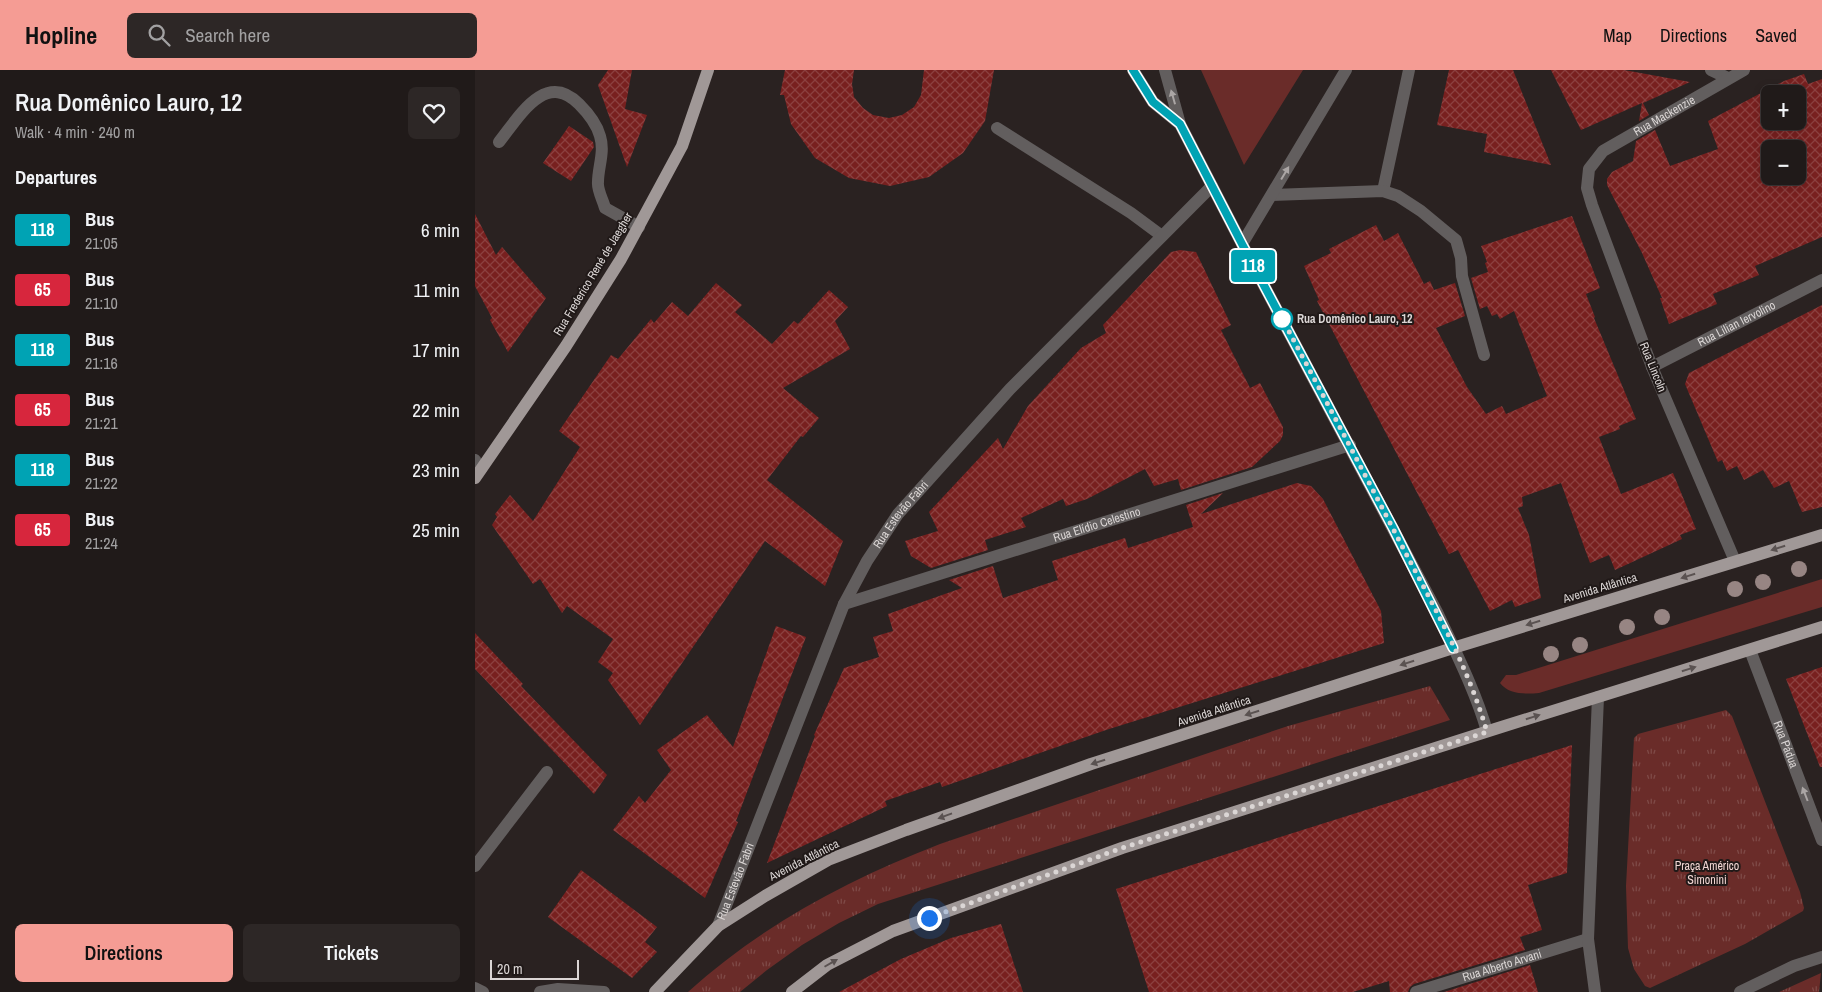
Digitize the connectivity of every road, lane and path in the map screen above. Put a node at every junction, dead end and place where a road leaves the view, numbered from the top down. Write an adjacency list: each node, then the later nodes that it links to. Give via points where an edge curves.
1 (708, 70): 16 (main road, Rua Frederico René de Jaegher, via 682,146)
2 (1133, 70): 9 (street, via 1153,102)
3 (1165, 70): 9 (street, one-way to 3)
4 (1346, 70): 15 (street, one-way to 4)
5 (1409, 70): 14 (street)
6 (1711, 70): 8 (street)
7 (1745, 70): 8 (street, Rua Mackenzie)
8 (1728, 78): 12 (street, Rua Mackenzie, via 1603,151)
9 (1180, 124): 13 (street)
10 (997, 128): 17 (street)
11 (499, 142): 16 (street, via 533,99 551,90 570,94 587,112 600,136 601,162 597,184 605,208)
12 (1589, 169): 21 (street, Rua Lincoln, via 1587,188 1592,205)
13 (1211, 186): 17 (street, Rua Estevão Fabri); 18 (street)
14 (1383, 191): 15 (street); 20 (street, via 1398,196 1421,211 1456,240 1462,276)
15 (1272, 194): 18 (street)
16 (639, 227): 23 (main road, Rua Frederico René de Jaegher, via 566,346)
17 (1162, 236): 26 (street, Rua Estevão Fabri, via 1010,389 898,514)
18 (1242, 244): 22 (street)
19 (1822, 280): 21 (street, Rua Lilian Iervolino)
20 (1484, 356)
21 (1652, 367): 25 (street, Rua Lincoln)
22 (1350, 445): 26 (street, Rua Elídio Celestino); 28 (street)
23 (477, 469)
24 (1822, 535): 25 (main road, Avenida Atlântica, one-way to 25)
25 (1735, 561): 28 (main road, Avenida Atlântica, one-way to 28)
26 (844, 604): 35 (street, Rua Estevão Fabri)
27 (1822, 627): 29 (main road)
28 (1453, 648): 31 (street); 35 (main road, Avenida Atlântica, one-way to 35, via 1091,764 906,830 828,860)
29 (1750, 650): 30 (main road, one-way to 29); 33 (street, Rua Pádua, one-way to 29)
30 (1598, 697): 31 (main road, one-way to 30); 36 (street)
31 (1487, 732): 43 (main road, one-way to 31, via 827,965 893,931 1122,848)
32 (547, 772): 34 (street)
33 (1822, 840)
34 (475, 866)
35 (718, 926): 42 (main road, Avenida Atlântica)
36 (1588, 939): 44 (street, Rua Alberto Arvani); 45 (street)
37 (1822, 957): 46 (street, via 1794,966)
38 (475, 988): 39 (street)
39 (483, 992)
40 (540, 992): 41 (street, via 557,989)
41 (604, 992)
42 (655, 992)
43 (792, 992)
44 (1417, 992)
45 (1595, 992)
46 (1740, 992)

